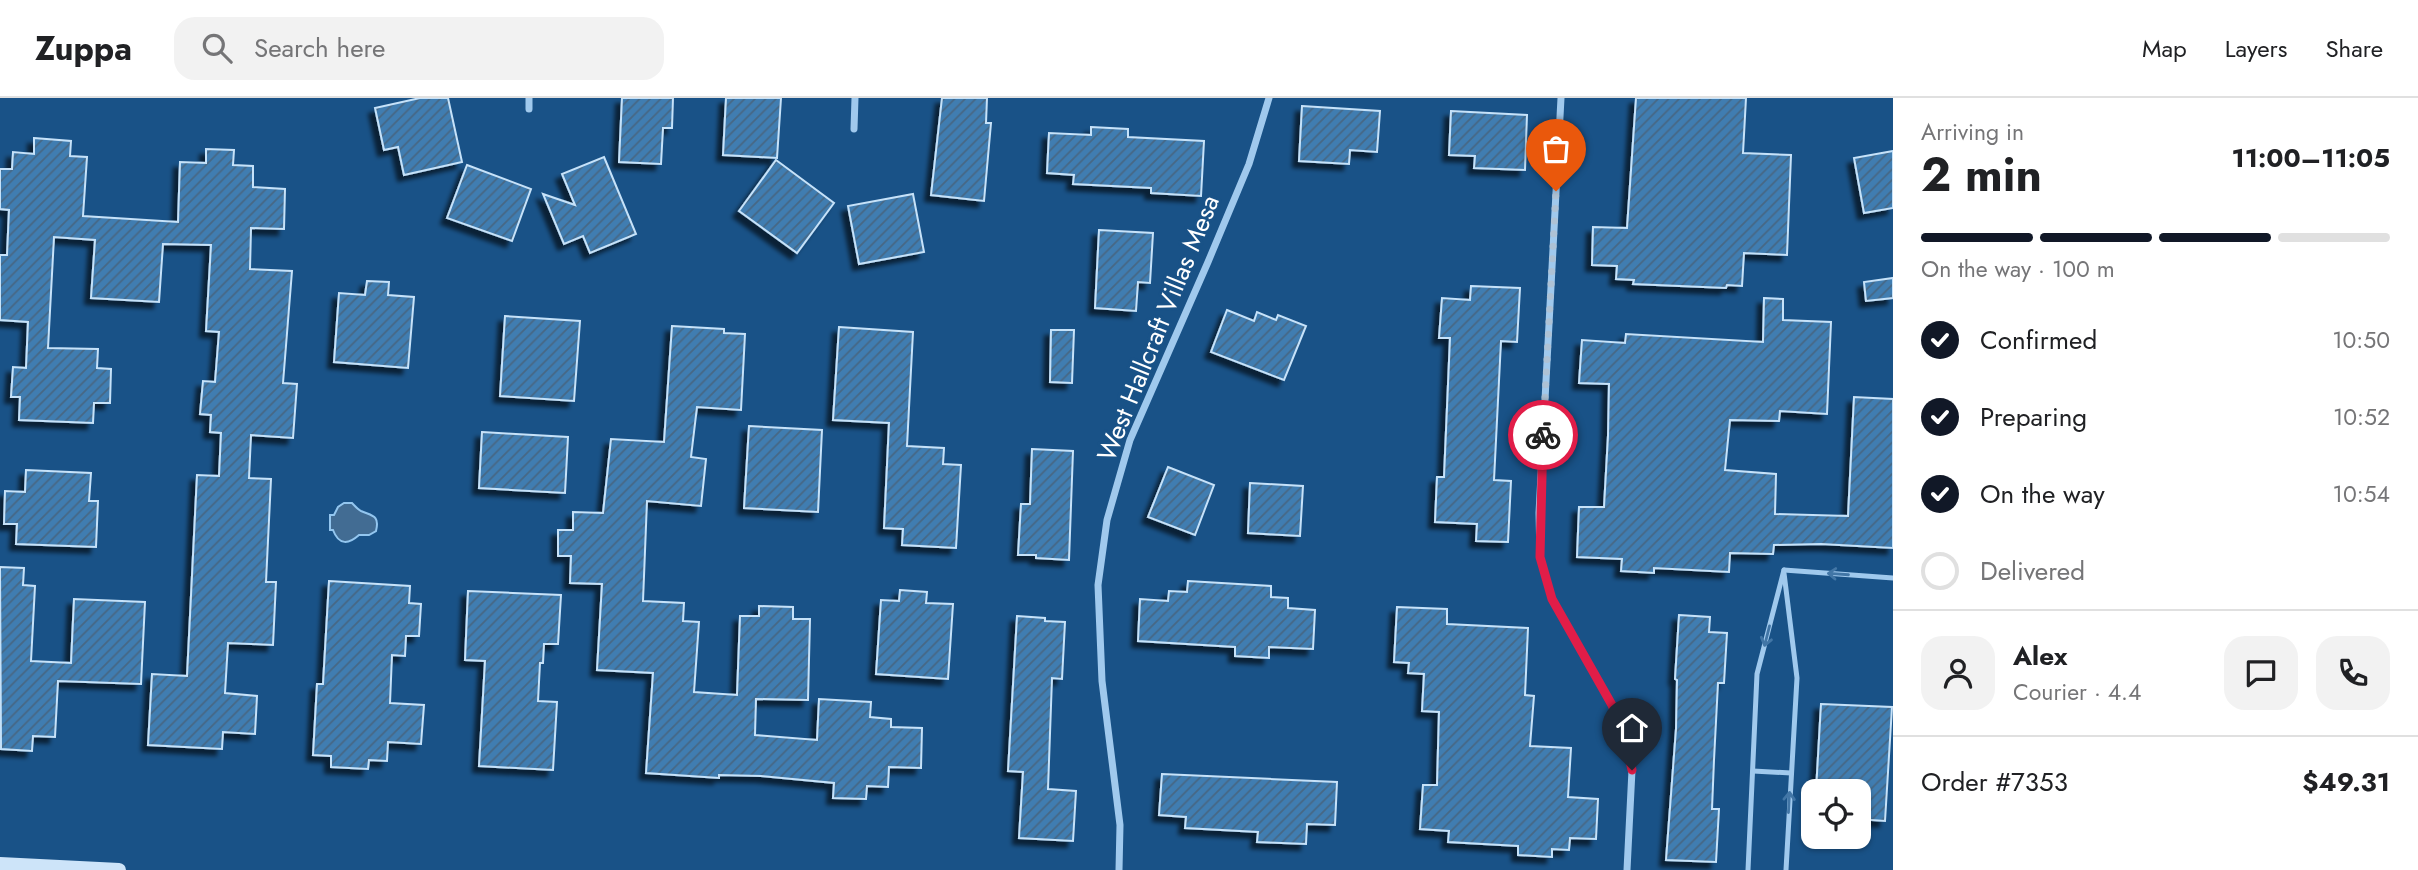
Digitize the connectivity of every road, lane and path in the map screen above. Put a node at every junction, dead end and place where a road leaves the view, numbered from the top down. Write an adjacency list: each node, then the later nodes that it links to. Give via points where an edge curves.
1 (529, 98): 5 (street)
2 (856, 98): 6 (street)
3 (1269, 98): 13 (street, West Hallcraft Villas Mesa, via 1249,164 1130,440 1107,520 1098,584 1102,681 1120,825)
4 (1561, 98): 14 (street, via 1540,557 1552,599 1612,705 1625,739 1632,770)
5 (529, 109)
6 (854, 129)
7 (1784, 570): 8 (lane, one-way to 7); 9 (lane, one-way to 9, via 1757,674); 10 (lane, via 1797,678)
8 (1893, 578)
9 (1753, 771): 10 (lane); 15 (lane)
10 (1791, 773): 16 (lane, one-way to 10)
11 (0, 864): 12 (main road)
12 (119, 870)
13 (1119, 870)
14 (1626, 870)
15 (1748, 870)
16 (1786, 870)

